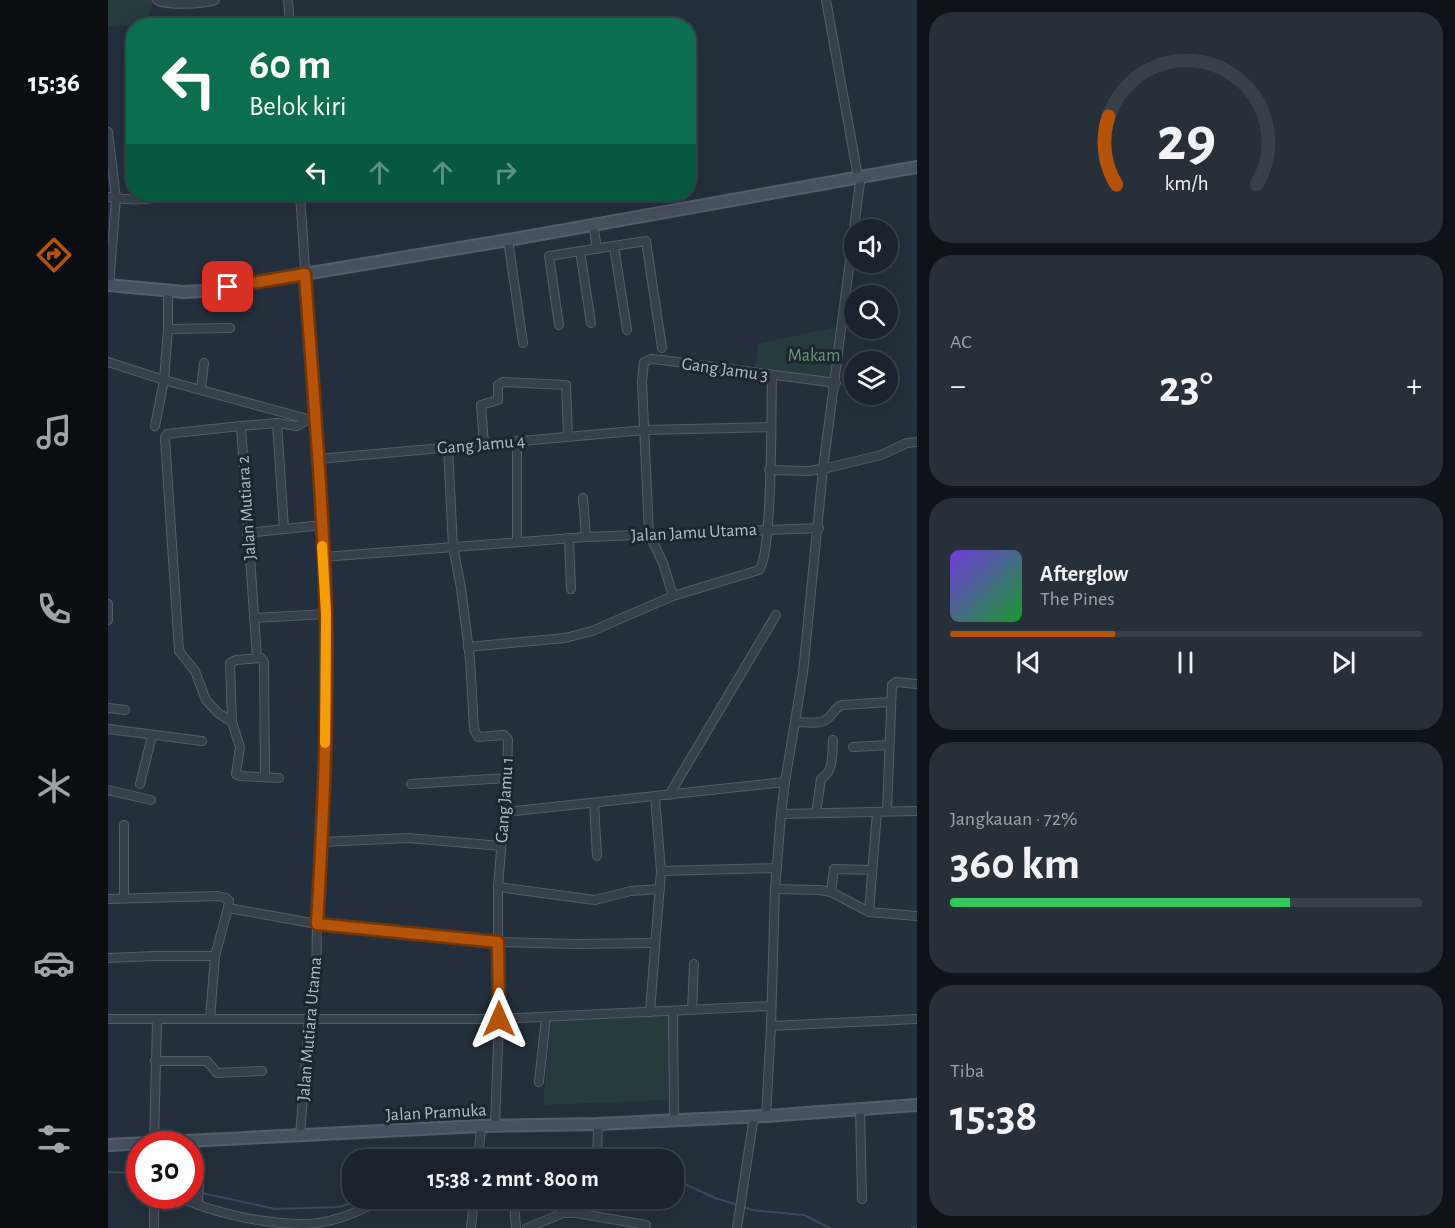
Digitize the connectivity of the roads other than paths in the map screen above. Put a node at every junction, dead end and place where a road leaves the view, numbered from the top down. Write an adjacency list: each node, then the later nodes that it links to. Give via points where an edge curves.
1 (157, 0): 2 (street)
2 (215, 0)
3 (288, 0): 5 (street)
4 (826, 0): 8 (street)
5 (289, 18)
6 (108, 132): 9 (street)
7 (916, 166): 8 (street)
8 (858, 177): 11 (street); 31 (street, via 861,182)
9 (112, 197): 12 (street)
10 (300, 201): 17 (street, Jalan Mutiara Utama)
11 (593, 224): 13 (street); 15 (street)
12 (111, 231): 18 (street)
13 (508, 240): 17 (street); 25 (street)
14 (614, 246): 15 (street); 24 (street); 26 (street, via 646,241)
15 (597, 249): 16 (street)
16 (580, 251): 20 (street); 21 (street, via 549,256)
17 (305, 274): 19 (street, via 203,291); 33 (street, Jalan Mutiara Utama)
18 (109, 285): 19 (street)
19 (168, 290): 23 (street)
20 (591, 323)
21 (559, 325)
22 (230, 328): 23 (street)
23 (168, 329): 30 (street)
24 (627, 330)
25 (523, 343)
26 (663, 348)
27 (108, 362): 30 (street)
28 (204, 363): 32 (street)
29 (772, 375): 31 (street, Gang Jamu 3); 37 (street); 38 (street, Gang Jamu 3, via 651,359 644,362)
30 (164, 380): 32 (street); 35 (street)
31 (836, 383): 45 (street)
32 (201, 389): 33 (street)
33 (311, 419): 34 (street, via 297,426); 44 (street, Jalan Mutiara Utama)
34 (277, 423): 36 (street); 50 (street)
35 (155, 426)
36 (241, 426): 52 (street, Jalan Mutiara 2); 72 (street, via 167,434 165,438 179,651 195,671 206,700)
37 (770, 427): 38 (street, Gang Jamu 4); 46 (street)
38 (645, 430): 39 (street, Gang Jamu 4); 53 (street)
39 (568, 436): 40 (street, Gang Jamu 4); 42 (street, via 566,385 503,382 498,385 498,400 481,405)
40 (518, 441): 42 (street, Gang Jamu 4); 56 (street)
41 (916, 442): 45 (street, via 881,456)
42 (484, 444): 43 (street, Gang Jamu 4)
43 (448, 447): 44 (street, Gang Jamu 4); 57 (street, Gang Jamu 1)
44 (318, 459): 48 (street, Jalan Mutiara Utama)
45 (823, 469): 46 (street); 49 (street)
46 (769, 470): 51 (street)
47 (583, 498): 54 (street)
48 (322, 525): 50 (street); 58 (street, Jalan Mutiara Utama)
49 (819, 528): 51 (street, Jalan Jamu Utama); 73 (street)
50 (284, 529): 52 (street)
51 (768, 529): 53 (street, Jalan Jamu Utama); 60 (street, via 759,570)
52 (247, 533): 64 (street, Jalan Mutiara 2)
53 (649, 534): 54 (street, Jalan Jamu Utama); 60 (street)
54 (586, 537): 55 (street, Jalan Jamu Utama)
55 (569, 538): 56 (street, Jalan Jamu Utama); 59 (street)
56 (517, 541): 57 (street, Jalan Jamu Utama)
57 (453, 547): 58 (street, Jalan Jamu Utama); 66 (street, Gang Jamu 1)
58 (323, 557): 62 (street, Jalan Mutiara Utama)
59 (571, 589)
60 (673, 596): 66 (street, via 592,631 565,638)
61 (108, 604): 65 (street)
62 (326, 614): 64 (street); 98 (street, Jalan Mutiara Utama)
63 (776, 615): 87 (street)
64 (254, 618): 67 (street, Jalan Mutiara 2)
65 (108, 620)
66 (468, 646): 82 (street, Gang Jamu 1, via 474,729 478,736 507,736)
67 (257, 658): 72 (street, via 230,663); 80 (street, Jalan Mutiara 2, via 264,662)
68 (916, 684): 69 (street, via 896,682)
69 (890, 702): 73 (street, via 842,705 824,721); 78 (street)
70 (108, 708): 71 (street)
71 (125, 710)
72 (232, 722): 80 (street, via 240,747 236,774)
73 (796, 722): 83 (street)
74 (108, 729): 75 (street)
75 (152, 736): 77 (street); 84 (street)
76 (832, 740): 95 (street, via 831,768 821,779)
77 (202, 741)
78 (889, 745): 79 (street); 91 (street)
79 (853, 747)
80 (265, 777): 81 (street)
81 (279, 778)
82 (507, 778): 85 (street); 93 (street, Gang Jamu 1)
83 (785, 782): 87 (street); 96 (street)
84 (140, 784)
85 (411, 784)
86 (108, 790): 89 (street)
87 (669, 795): 88 (street)
88 (655, 797): 90 (street); 103 (street)
89 (151, 800)
90 (594, 803): 93 (street); 100 (street)
91 (887, 811): 92 (street); 94 (street)
92 (916, 811)
93 (505, 812): 99 (street, Gang Jamu 1)
94 (877, 812): 95 (street); 102 (street)
95 (816, 813): 96 (street)
96 (782, 814): 101 (street)
97 (124, 825): 109 (street)
98 (322, 842): 99 (street, via 408,838); 113 (street, Jalan Mutiara Utama)
99 (501, 846): 104 (street, Gang Jamu 1)
100 (597, 856)
101 (777, 868): 103 (street); 106 (street)
102 (872, 870): 107 (street, via 834,869); 111 (street)
103 (661, 871): 105 (street)
104 (498, 887): 105 (street, via 595,900); 114 (street, Gang Jamu 1)
105 (660, 889): 115 (street)
106 (775, 889): 107 (street); 119 (street)
107 (831, 892): 111 (street)
108 (108, 898): 109 (street)
109 (124, 898): 110 (street, via 218,896 229,902)
110 (228, 908): 113 (street); 116 (street)
111 (869, 912): 112 (street)
112 (916, 916)
113 (317, 924): 114 (street); 124 (street, Jalan Mutiara Utama, via 316,986)
114 (498, 942): 115 (street); 127 (street, Gang Jamu 1)
115 (654, 943): 122 (street)
116 (215, 956): 117 (street); 126 (street)
117 (108, 958)
118 (694, 964): 120 (street)
119 (771, 1006): 120 (street); 130 (street)
120 (692, 1010): 121 (street)
121 (673, 1011): 122 (street); 138 (street)
122 (650, 1012): 123 (street)
123 (546, 1017): 127 (street); 133 (street)
124 (309, 1018): 126 (street); 127 (street); 143 (street, Jalan Mutiara Utama)
125 (108, 1019): 129 (street)
126 (210, 1019): 129 (street)
127 (499, 1019): 140 (street, Gang Jamu 1)
128 (916, 1019): 130 (street)
129 (157, 1020): 131 (street)
130 (771, 1026): 137 (street)
131 (155, 1060): 132 (street, via 207,1061 217,1073); 142 (street)
132 (262, 1071)
133 (539, 1082)
134 (916, 1106): 135 (street, Jalan Pramuka)
135 (860, 1108): 137 (street, Jalan Pramuka); 149 (street)
136 (754, 1116): 137 (street, Jalan Pramuka); 138 (street, Jalan Pramuka); 160 (street)
137 (766, 1116)
138 (674, 1120): 139 (street, Jalan Pramuka)
139 (598, 1124): 140 (street, Jalan Pramuka); 148 (street)
140 (495, 1125): 141 (street, Jalan Pramuka)
141 (481, 1126): 143 (street, Jalan Pramuka); 147 (street)
142 (154, 1131)
143 (300, 1136): 144 (street, Jalan Pramuka)
144 (204, 1141)
145 (108, 1144): 146 (street, Jalan Pramuka)
146 (126, 1144)
147 (479, 1149)
148 (597, 1149)
149 (862, 1199)
150 (204, 1206): 152 (street, via 250,1217 306,1224)
151 (154, 1209): 156 (street)
152 (357, 1209)
153 (474, 1209): 157 (street)
154 (515, 1209): 158 (street)
155 (646, 1225): 159 (street, via 563,1213)
156 (154, 1228)
157 (473, 1228)
158 (516, 1228)
159 (527, 1228)
160 (737, 1228)

